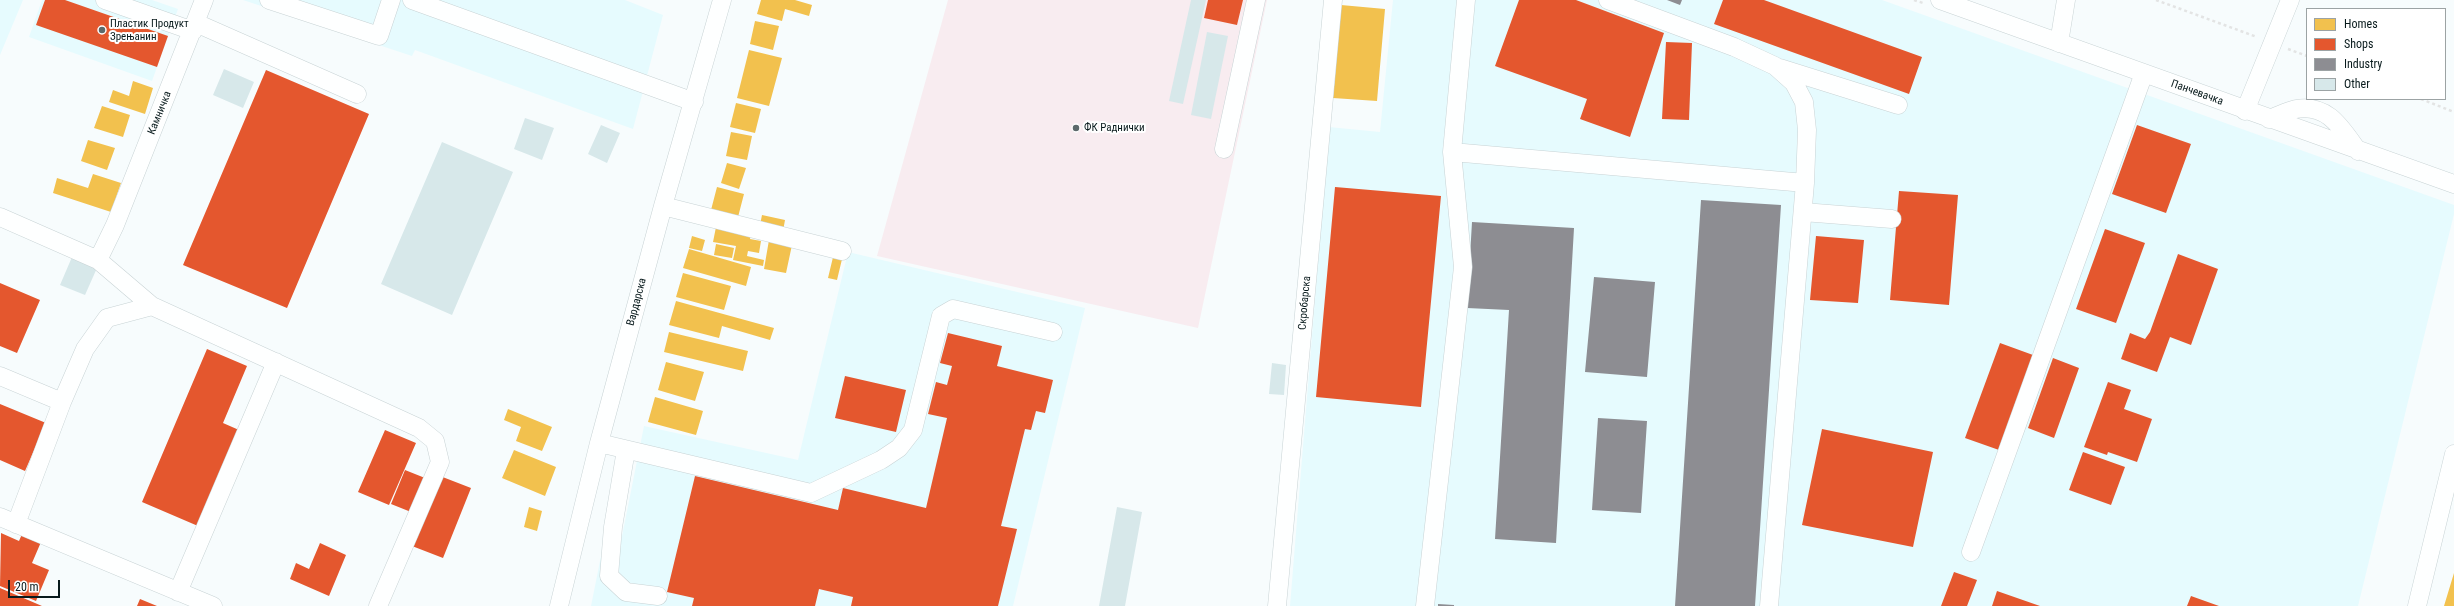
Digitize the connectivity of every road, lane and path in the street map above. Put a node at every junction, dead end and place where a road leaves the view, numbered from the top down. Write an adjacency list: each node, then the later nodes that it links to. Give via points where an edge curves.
1 (105, 0): 15 (street)
2 (204, 0): 15 (street, Камничка)
3 (269, 0): 4 (street, via 379,36)
4 (391, 0)
5 (412, 0): 23 (street)
6 (722, 0): 23 (street, Вардарска)
7 (1256, 0): 28 (street)
8 (1333, 0): 55 (street, Скробарска)
9 (1466, 0): 30 (street)
10 (1608, 0): 19 (street, via 1734,47)
11 (1940, 0): 16 (street, Панчевачка)
12 (2066, 0): 16 (street)
13 (2156, 0): 17 (path)
14 (2290, 0): 17 (street)
15 (194, 27): 21 (street); 38 (street, Камничка, via 115,225)
16 (2059, 43): 20 (street, Панчевачка)
17 (2273, 43): 18 (path); 25 (street)
18 (2306, 56)
19 (1775, 66): 24 (street); 31 (street, via 1794,83 1804,102 1807,130)
20 (2144, 73): 25 (street, Панчевачка); 49 (street)
21 (356, 94)
22 (2424, 100): 26 (path)
23 (694, 102): 33 (street, Вардарска)
24 (1898, 105)
25 (2245, 111): 27 (street, Панчевачка)
26 (2454, 112)
27 (2270, 119): 29 (street, Панчевачка); 29 (street, via 2296,109 2313,109 2335,119)
28 (1224, 149)
29 (2358, 151): 32 (street, Панчевачка)
30 (1452, 152): 31 (street); 56 (street, via 1463,267)
31 (1805, 183): 34 (street)
32 (2454, 184)
33 (662, 206): 37 (street); 44 (street, Вардарска)
34 (1803, 212): 36 (street); 57 (street)
35 (0, 218): 38 (street)
36 (1892, 219)
37 (842, 251)
38 (98, 260): 39 (street)
39 (152, 306): 41 (street); 43 (street, via 107,318 85,349)
40 (1053, 332): 45 (street, via 953,309 946,312 941,316 913,430 898,448 882,460 810,493)
41 (276, 362): 50 (street); 53 (street, via 419,428 435,441 440,462)
42 (0, 376): 43 (street)
43 (62, 402): 48 (street)
44 (599, 443): 45 (street); 54 (street, Вардарска)
45 (626, 450): 51 (street, via 613,527 609,576 626,592)
46 (2454, 454): 58 (street)
47 (0, 517): 48 (street)
48 (16, 524): 50 (street)
49 (1971, 552)
50 (178, 592): 52 (street)
51 (658, 596)
52 (213, 606)
53 (378, 606)
54 (559, 606)
55 (1277, 606)
56 (1425, 606)
57 (1769, 606)
58 (2417, 606)

